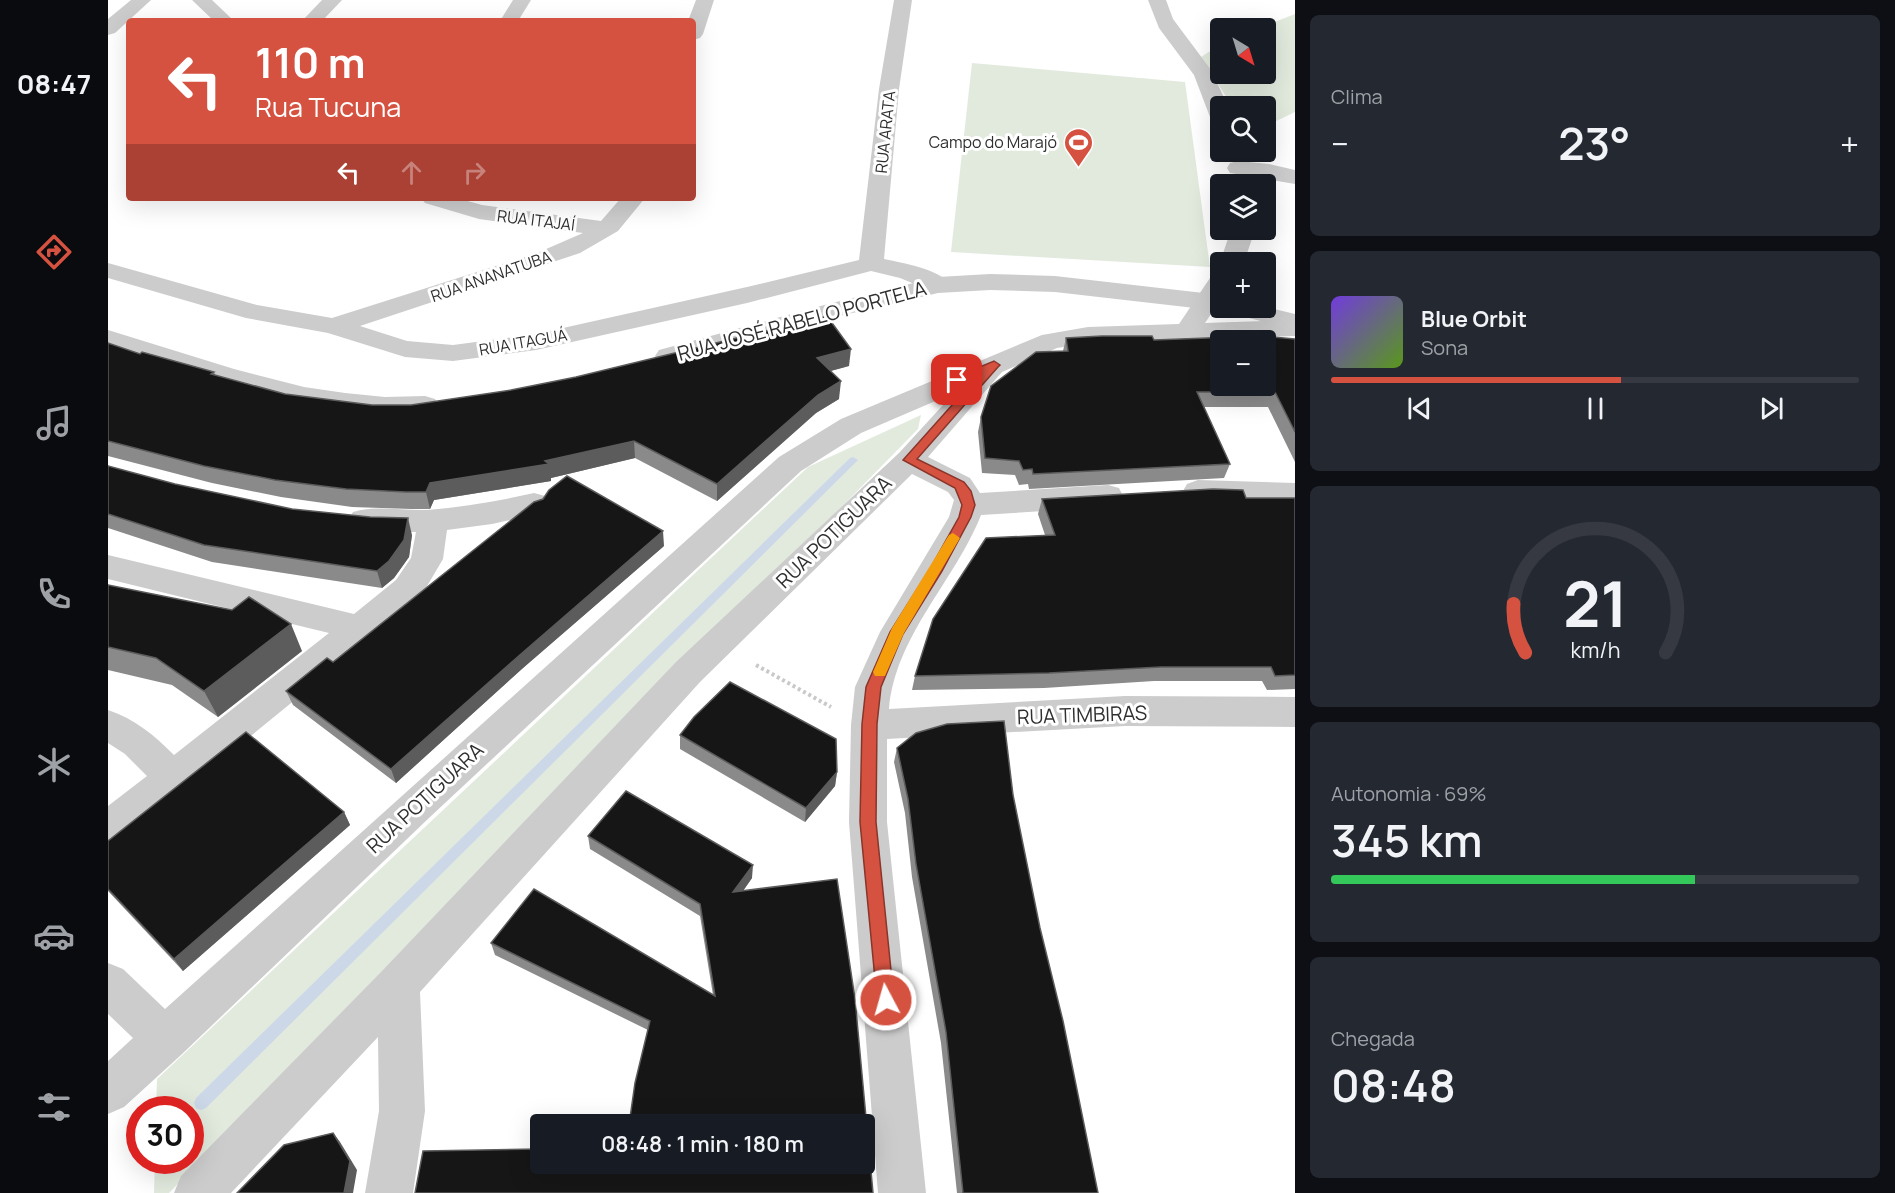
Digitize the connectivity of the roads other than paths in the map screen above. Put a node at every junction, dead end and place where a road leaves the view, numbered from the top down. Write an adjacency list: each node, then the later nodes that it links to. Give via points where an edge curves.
1 (142, 0): 12 (street)
2 (201, 0): 8 (street)
3 (333, 0): 9 (street)
4 (522, 0): 10 (street)
5 (705, 0): 11 (street)
6 (903, 0): 19 (street, RUA ARATA, via 889,89)
7 (1156, 0): 13 (street, via 1179,42 1202,72)
8 (222, 18)
9 (314, 18)
10 (511, 18)
11 (696, 26)
12 (108, 29)
13 (1212, 96)
14 (1237, 168): 15 (street)
15 (1295, 177)
16 (442, 201): 18 (street, RUA ITAJAÍ, via 479,213)
17 (631, 201): 18 (street, RUA ANANATUBA)
18 (606, 229): 26 (street, RUA ANANATUBA, via 555,255)
19 (871, 264): 21 (street, RUA ITAGUÁ, via 908,272); 26 (street, RUA ITAGUÁ, via 490,350 453,353 405,349)
20 (108, 270): 26 (street, RUA ITAGUÁ, via 255,312)
21 (938, 285): 22 (street, RUA JOSÉ RABELO PORTELA, via 1055,284); 30 (street, RUA JOSÉ RABELO PORTELA)
22 (1210, 294)
23 (1210, 303): 28 (street)
24 (1276, 317): 25 (street)
25 (1295, 322)
26 (333, 326)
27 (1295, 328): 28 (street)
28 (1186, 333): 31 (street, via 1088,335 1051,341)
29 (108, 338): 32 (street, via 317,398 366,405)
30 (649, 361)
31 (994, 365): 33 (street, RUA POTIGUARA); 50 (street, RUA POTIGUARA, via 851,426 790,464)
32 (450, 403)
33 (909, 460): 38 (street, via 959,485); 49 (street, RUA POTIGUARA, via 688,672)
34 (1172, 492): 36 (street)
35 (1138, 494): 38 (street)
36 (1295, 494)
37 (534, 504): 40 (street, via 481,516)
38 (969, 505): 44 (street, via 897,632 873,687)
39 (337, 517): 40 (street)
40 (433, 521): 42 (street, via 427,559 417,578)
41 (108, 567): 42 (street)
42 (360, 628): 46 (street)
43 (1295, 712): 44 (street, RUA TIMBIRAS, via 1125,711)
44 (869, 724): 54 (street, via 868,822)
45 (108, 725): 46 (street, via 138,743)
46 (173, 778): 47 (street)
47 (108, 829)
48 (108, 984): 50 (street)
49 (399, 985): 52 (street, RUA POTIGUARA); 53 (street, via 402,1111)
50 (165, 1039): 51 (street, RUA POTIGUARA)
51 (108, 1091)
52 (198, 1193)
53 (389, 1193)
54 (902, 1193)

